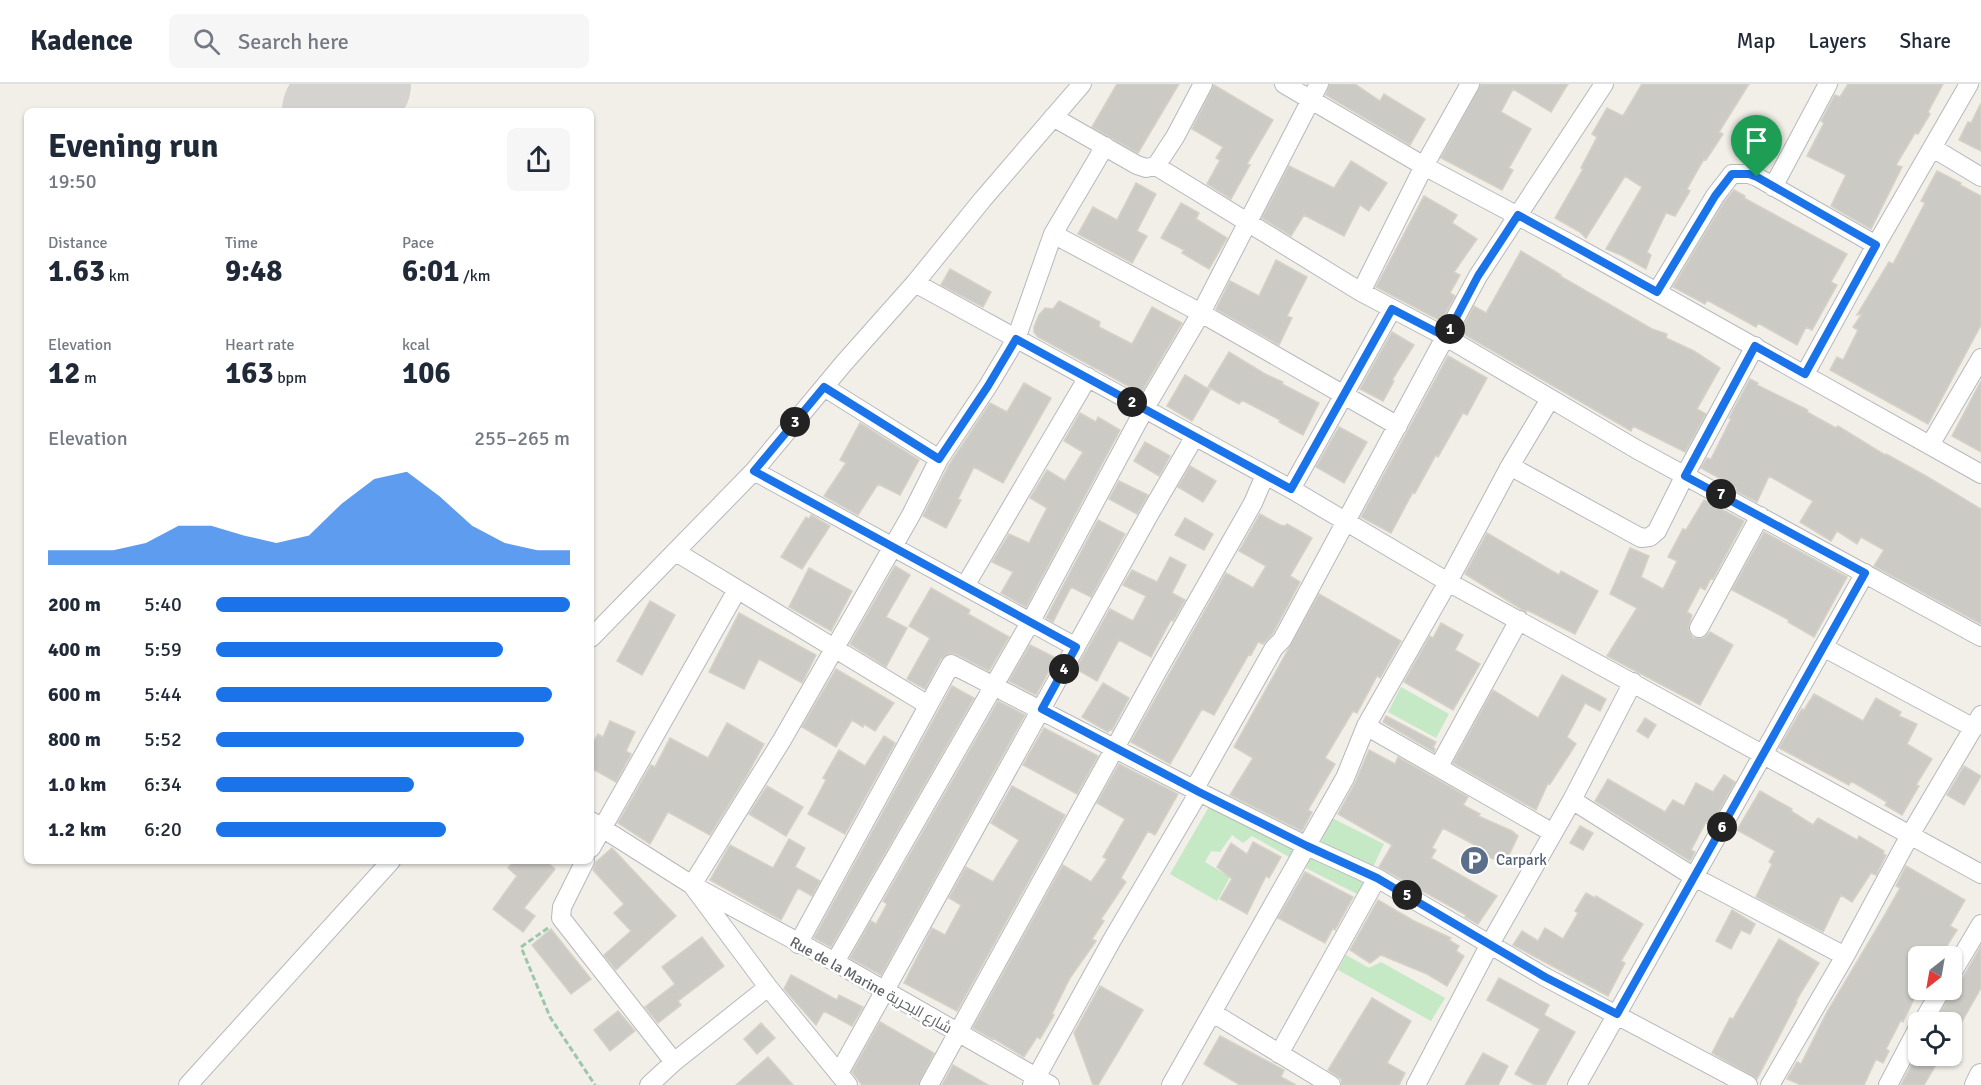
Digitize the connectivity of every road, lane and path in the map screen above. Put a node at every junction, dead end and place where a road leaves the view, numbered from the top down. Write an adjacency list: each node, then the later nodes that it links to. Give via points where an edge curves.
1 (1082, 84): 9 (street)
2 (1203, 84): 12 (street)
3 (1284, 84): 8 (street)
4 (1470, 84): 13 (street)
5 (1604, 84): 16 (street)
6 (1969, 84): 11 (street)
7 (1821, 87): 15 (street)
8 (1315, 91): 13 (street); 17 (street)
9 (1053, 117): 10 (street); 20 (street)
10 (1105, 146): 12 (street, via 1137,165); 18 (street)
11 (1933, 148): 14 (street); 19 (street)
12 (1156, 166): 17 (street)
13 (1424, 166): 16 (street); 21 (street)
14 (1981, 177)
15 (1773, 187): 19 (street); 22 (street, via 1749,174 1732,174)
16 (1518, 215): 22 (street); 25 (street, via 1478,276)
17 (1246, 223): 21 (street); 24 (street)
18 (1053, 234): 24 (street); 26 (street)
19 (1876, 245): 29 (street)
20 (915, 283): 26 (street); 31 (street)
21 (1361, 292): 23 (street)
22 (1657, 292): 27 (street)
23 (1392, 309): 25 (street); 32 (street)
24 (1201, 313): 32 (street); 34 (street)
25 (1446, 337): 33 (street); 35 (street)
26 (1016, 339): 30 (street); 38 (street)
27 (1755, 346): 29 (street); 43 (street)
28 (1981, 358): 37 (street)
29 (1805, 374): 37 (street)
30 (1088, 377): 34 (street); 51 (street)
31 (824, 387): 38 (street); 40 (street)
32 (1345, 395): 35 (street); 44 (street)
33 (1550, 399): 39 (street); 43 (street)
34 (1144, 408): 36 (street); 54 (street)
35 (1398, 426): 46 (street)
36 (1196, 436): 42 (street); 58 (street)
37 (1930, 445): 41 (street)
38 (939, 459): 47 (street)
39 (1510, 466): 43 (street, via 1641,538 1657,531); 50 (street)
40 (754, 471): 47 (street); 48 (street)
41 (1981, 474)
42 (1265, 475): 44 (street); 67 (street, via 1253,503)
43 (1685, 476): 45 (street)
44 (1291, 489): 46 (street)
45 (1760, 516): 49 (street); 55 (street)
46 (1345, 522): 50 (street); 70 (street, via 1195,788)
47 (892, 547): 51 (street); 60 (street)
48 (676, 552): 52 (street); 56 (street)
49 (1865, 573): 57 (street); 59 (street)
50 (1448, 582): 53 (street); 66 (street)
51 (966, 586): 54 (street)
52 (737, 590): 60 (street); 72 (street)
53 (1518, 620): 61 (street); 69 (street)
54 (1031, 621): 58 (street); 62 (street)
55 (1699, 628)
56 (594, 636)
57 (1981, 637)
58 (1076, 647): 64 (street)
59 (1823, 647): 65 (street); 68 (street)
60 (834, 650): 63 (street); 81 (street)
61 (1633, 682): 68 (street); 71 (street)
62 (993, 687): 63 (street, via 951,664); 64 (street); 88 (street)
63 (928, 705): 84 (street)
64 (1042, 709): 67 (street); 90 (street)
65 (1977, 721): 74 (street)
66 (1366, 726): 69 (street); 75 (street, via 1345,778)
67 (1114, 748): 70 (street); 93 (street)
68 (1763, 755): 74 (street); 79 (street)
69 (1438, 766): 73 (street)
70 (1199, 792): 75 (street); 99 (street, via 1112,940)
71 (1572, 800): 73 (street); 79 (street)
72 (596, 824): 81 (street, Rue de la Marine شارع البحرية)
73 (1553, 833): 85 (street)
74 (1910, 835): 78 (street); 86 (street)
75 (1307, 846): 80 (street); 91 (street)
76 (388, 864): 100 (street)
77 (584, 864): 82 (street, via 562,907)
78 (1981, 874)
79 (1694, 877): 86 (street); 92 (street)
80 (1377, 878): 85 (street); 95 (street)
81 (692, 885): 84 (street, Rue de la Marine شارع البحرية); 89 (street)
82 (561, 918): 96 (street); 101 (path, via 521,948 550,1017)
83 (1981, 924): 87 (street)
84 (798, 944): 88 (street, Rue de la Marine شارع البحرية)
85 (1490, 944): 92 (street); 106 (street)
86 (1845, 956): 109 (street)
87 (1962, 956)
88 (835, 962): 90 (street, Rue de la Marine شارع البحرية)
89 (768, 987): 96 (street); 98 (street)
90 (885, 993): 93 (street, Rue de la Marine شارع البحرية); 98 (street)
91 (1213, 1013): 95 (street); 104 (street)
92 (1617, 1014): 107 (street); 108 (street)
93 (956, 1032): 99 (street, Rue de la Marine شارع البحرية); 103 (street)
94 (1908, 1047): 110 (street)
95 (1279, 1054): 105 (street)
96 (674, 1062): 102 (street)
97 (1981, 1075): 111 (street)
98 (843, 1079)
99 (1040, 1082)
100 (188, 1085)
101 (596, 1085)
102 (649, 1085)
103 (928, 1085)
104 (1171, 1085)
105 (1331, 1085)
106 (1416, 1085)
107 (1577, 1085)
108 (1748, 1085)
109 (1770, 1085)
110 (1888, 1085)
111 (1976, 1085)

